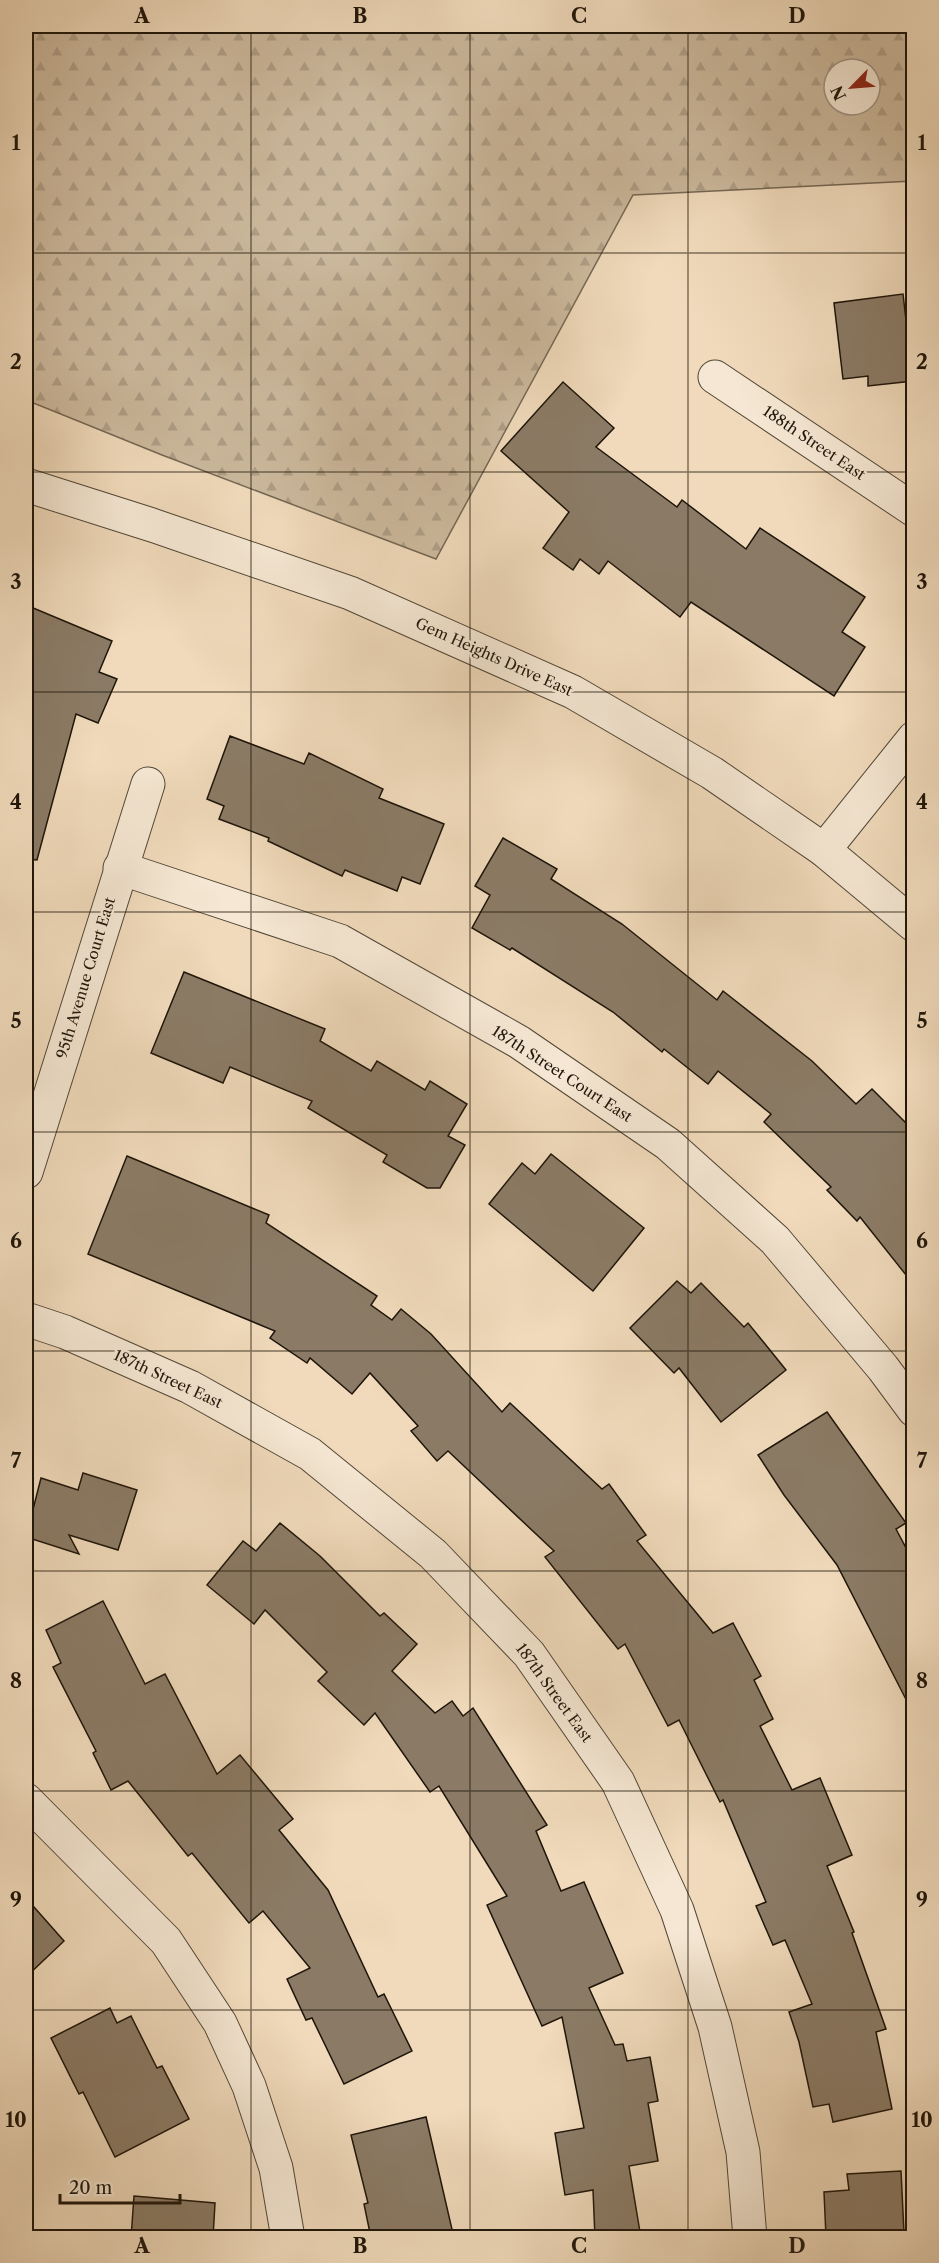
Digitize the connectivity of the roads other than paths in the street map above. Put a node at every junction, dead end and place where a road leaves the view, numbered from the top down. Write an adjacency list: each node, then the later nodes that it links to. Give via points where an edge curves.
1 (714, 377): 3 (street, 188th Street East)
2 (26, 485): 6 (street, Gem Heights Drive East, via 350,593 573,692 712,773)
3 (914, 510)
4 (914, 738): 6 (street)
5 (148, 783): 7 (street, 95th Avenue Court East)
6 (824, 850): 8 (street, Gem Heights Drive East)
7 (120, 868): 9 (street, 95th Avenue Court East); 11 (street, 187th Street Court East, via 340,941 519,1042 569,1076 668,1144 775,1240)
8 (914, 925)
9 (26, 1172)
10 (26, 1319): 14 (street, 187th Street East, via 190,1387 310,1454 433,1554 529,1654 618,1782 677,1910 720,2049 743,2152)
11 (914, 1410)
12 (26, 1800): 13 (street, via 166,1941 220,2023 249,2086 276,2168)
13 (288, 2238)
14 (750, 2238)

